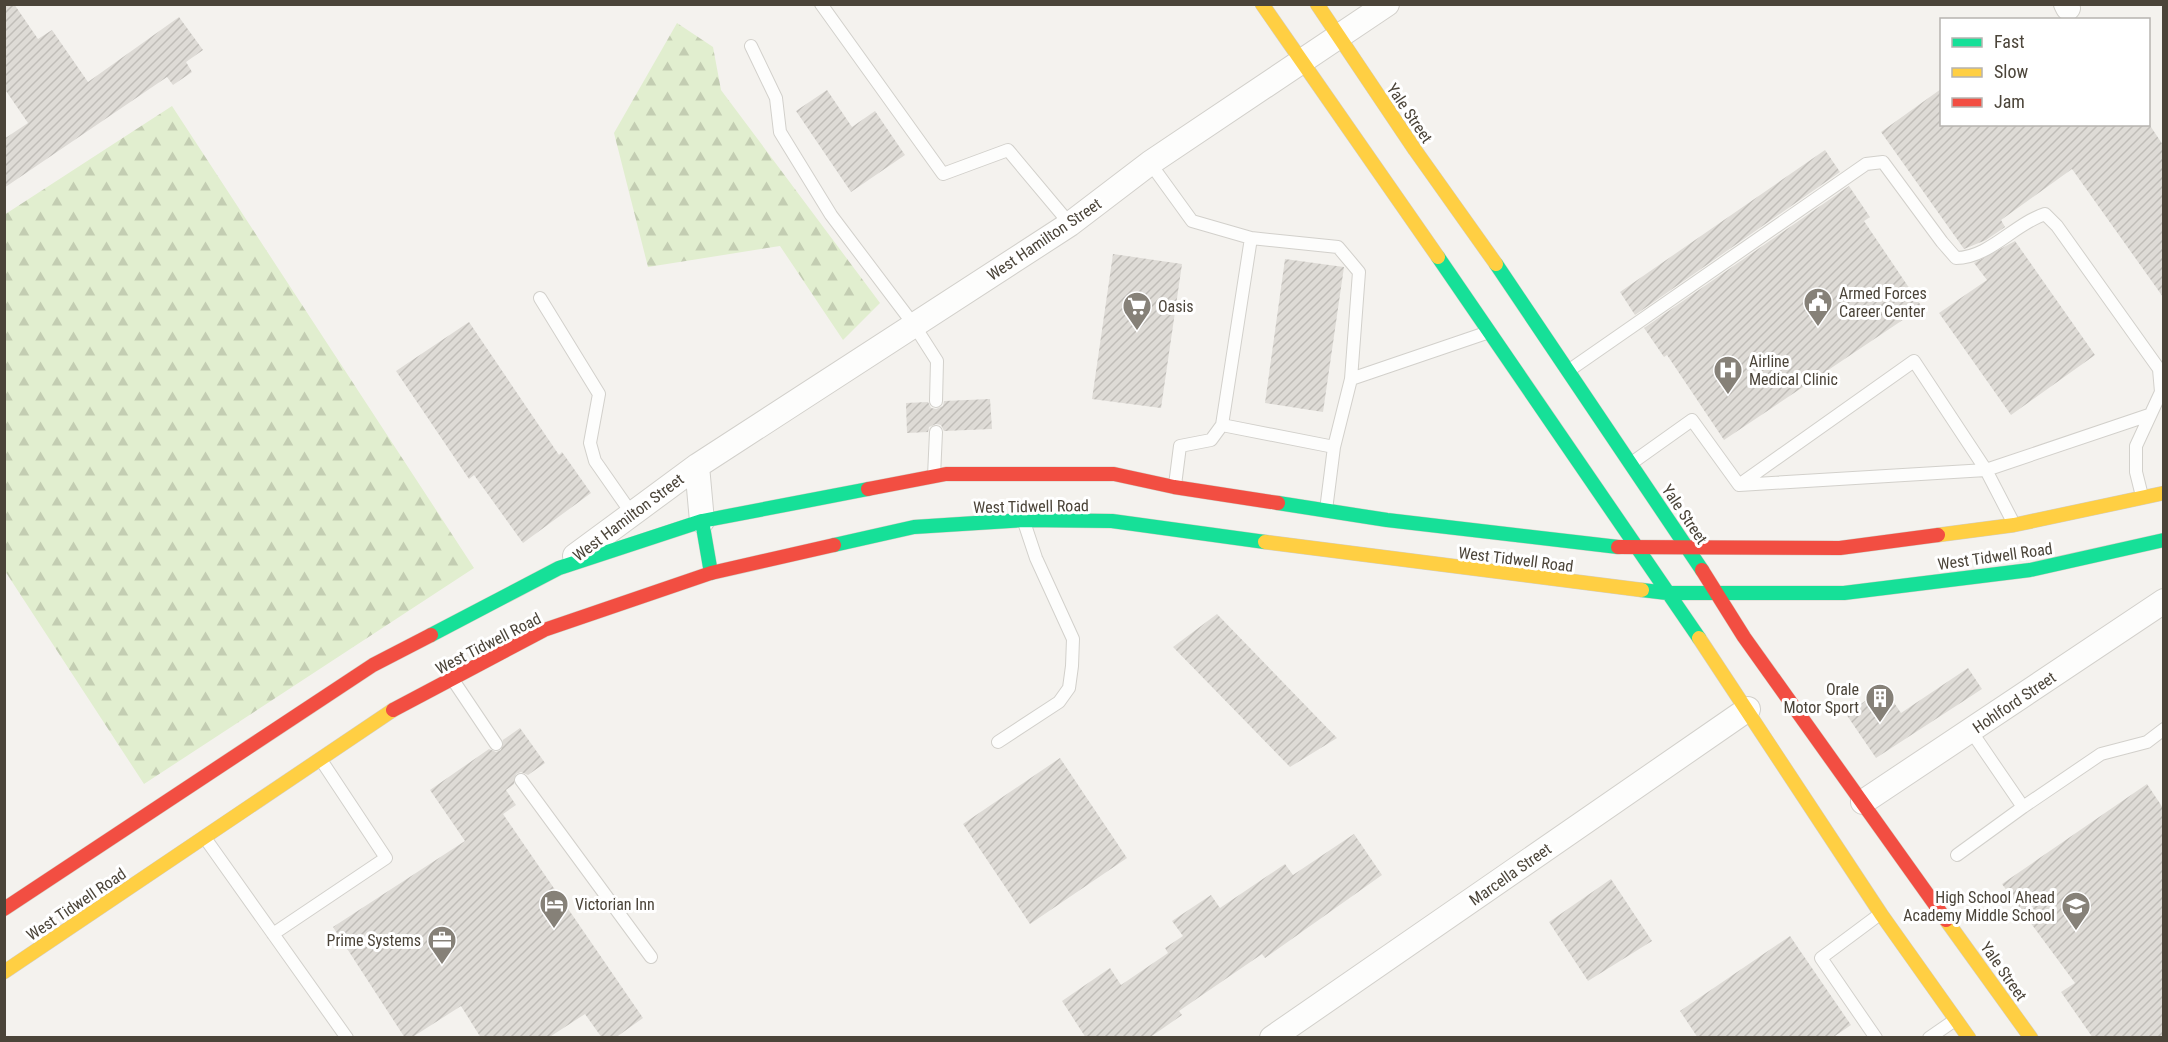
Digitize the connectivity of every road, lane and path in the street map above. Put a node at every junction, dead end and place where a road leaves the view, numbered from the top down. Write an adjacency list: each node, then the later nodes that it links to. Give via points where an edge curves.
1 (821, 4): 9 (lane, via 943,174 1008,150)
2 (1262, 4): 7 (main road)
3 (1317, 4): 5 (main road, Yale Street)
4 (1387, 4): 5 (street, West Hamilton Street)
5 (1339, 37): 7 (street, West Hamilton Street); 14 (main road, Yale Street, via 1522,309)
6 (751, 46): 12 (lane, via 776,98 780,132 831,215)
7 (1301, 62): 8 (street, West Hamilton Street); 13 (main road)
8 (1150, 164): 9 (street, West Hamilton Street); 10 (lane, via 1192,220)
9 (1070, 224): 12 (street, West Hamilton Street)
10 (1251, 238): 15 (lane, via 1338,247 1359,272); 18 (lane)
11 (540, 298): 30 (lane, via 599,394 591,443 595,461)
12 (914, 325): 16 (lane, via 937,361); 22 (street, West Hamilton Street)
13 (1495, 328): 15 (lane); 35 (main road)
14 (1569, 370): 17 (lane, via 1866,164 1883,162 1956,258 1970,258 2029,219 2044,214 2057,226 2159,369 2161,392); 21 (main road, Yale Street)
15 (1351, 379): 20 (lane)
16 (936, 401)
17 (2149, 415): 23 (lane); 28 (lane, via 2136,446 2136,472)
18 (1222, 424): 20 (lane); 26 (lane, via 1211,440 1180,446)
19 (936, 432): 24 (lane)
20 (1334, 447): 29 (lane)
21 (1631, 463): 25 (lane, via 1692,420); 36 (main road, Yale Street)
22 (697, 466): 30 (street, West Hamilton Street); 32 (street, West Hamilton Street)
23 (1986, 470): 25 (lane); 25 (lane, via 1914,361); 33 (lane)
24 (934, 477): 26 (main road, West Tidwell Road, via 1114,474); 32 (main road, West Tidwell Road)
25 (1738, 485)
26 (1173, 493): 29 (main road, West Tidwell Road)
27 (2163, 493): 28 (main road, West Tidwell Road)
28 (2142, 497): 33 (main road, West Tidwell Road)
29 (1326, 511): 35 (main road, West Tidwell Road)
30 (632, 514): 37 (street, West Hamilton Street)
31 (1023, 520): 38 (main road, West Tidwell Road, via 914,526); 40 (main road, West Tidwell Road, via 1165,524 1477,571); 48 (lane, via 1073,639 1072,666 1069,688 1059,702)
32 (702, 521): 37 (main road, West Tidwell Road); 38 (main road)
33 (2014, 525): 36 (main road, West Tidwell Road, via 1840,548)
34 (2163, 540): 39 (main road, West Tidwell Road, via 2030,570 1844,593)
35 (1637, 549): 36 (main road, West Tidwell Road); 40 (main road)
36 (1688, 549): 39 (main road, Yale Street)
37 (559, 568): 44 (main road, West Tidwell Road, via 373,665)
38 (711, 573): 42 (main road, West Tidwell Road, via 544,630)
39 (1716, 591): 40 (main road, West Tidwell Road); 52 (main road, Yale Street, via 1757,657)
40 (1667, 593): 43 (main road)
41 (2163, 601): 46 (street, Hohlford Street)
42 (453, 680): 49 (lane); 50 (main road, West Tidwell Road, via 396,708)
43 (1748, 710): 57 (main road); 63 (street, Marcella Street)
44 (291, 717): 47 (main road); 56 (main road, West Tidwell Road)
45 (2163, 729): 53 (lane, via 2147,742 2101,754)
46 (1971, 730): 52 (street, Hohlford Street); 53 (lane)
47 (303, 734)
48 (998, 742)
49 (496, 744)
50 (318, 755): 54 (main road, West Tidwell Road); 58 (lane, via 386,858)
51 (521, 780): 59 (lane)
52 (1863, 802): 67 (main road, Yale Street)
53 (2023, 807): 55 (lane)
54 (204, 837): 58 (lane); 60 (main road, West Tidwell Road)
55 (1957, 855)
56 (4, 909)
57 (1881, 914): 61 (main road); 64 (lane, via 1821,958)
58 (273, 934): 62 (lane)
59 (651, 957)
60 (4, 972)
61 (1956, 1019): 65 (lane); 66 (main road)
62 (346, 1038)
63 (1272, 1038)
64 (1876, 1038)
65 (1929, 1038)
66 (1969, 1038)
67 (2031, 1038)

